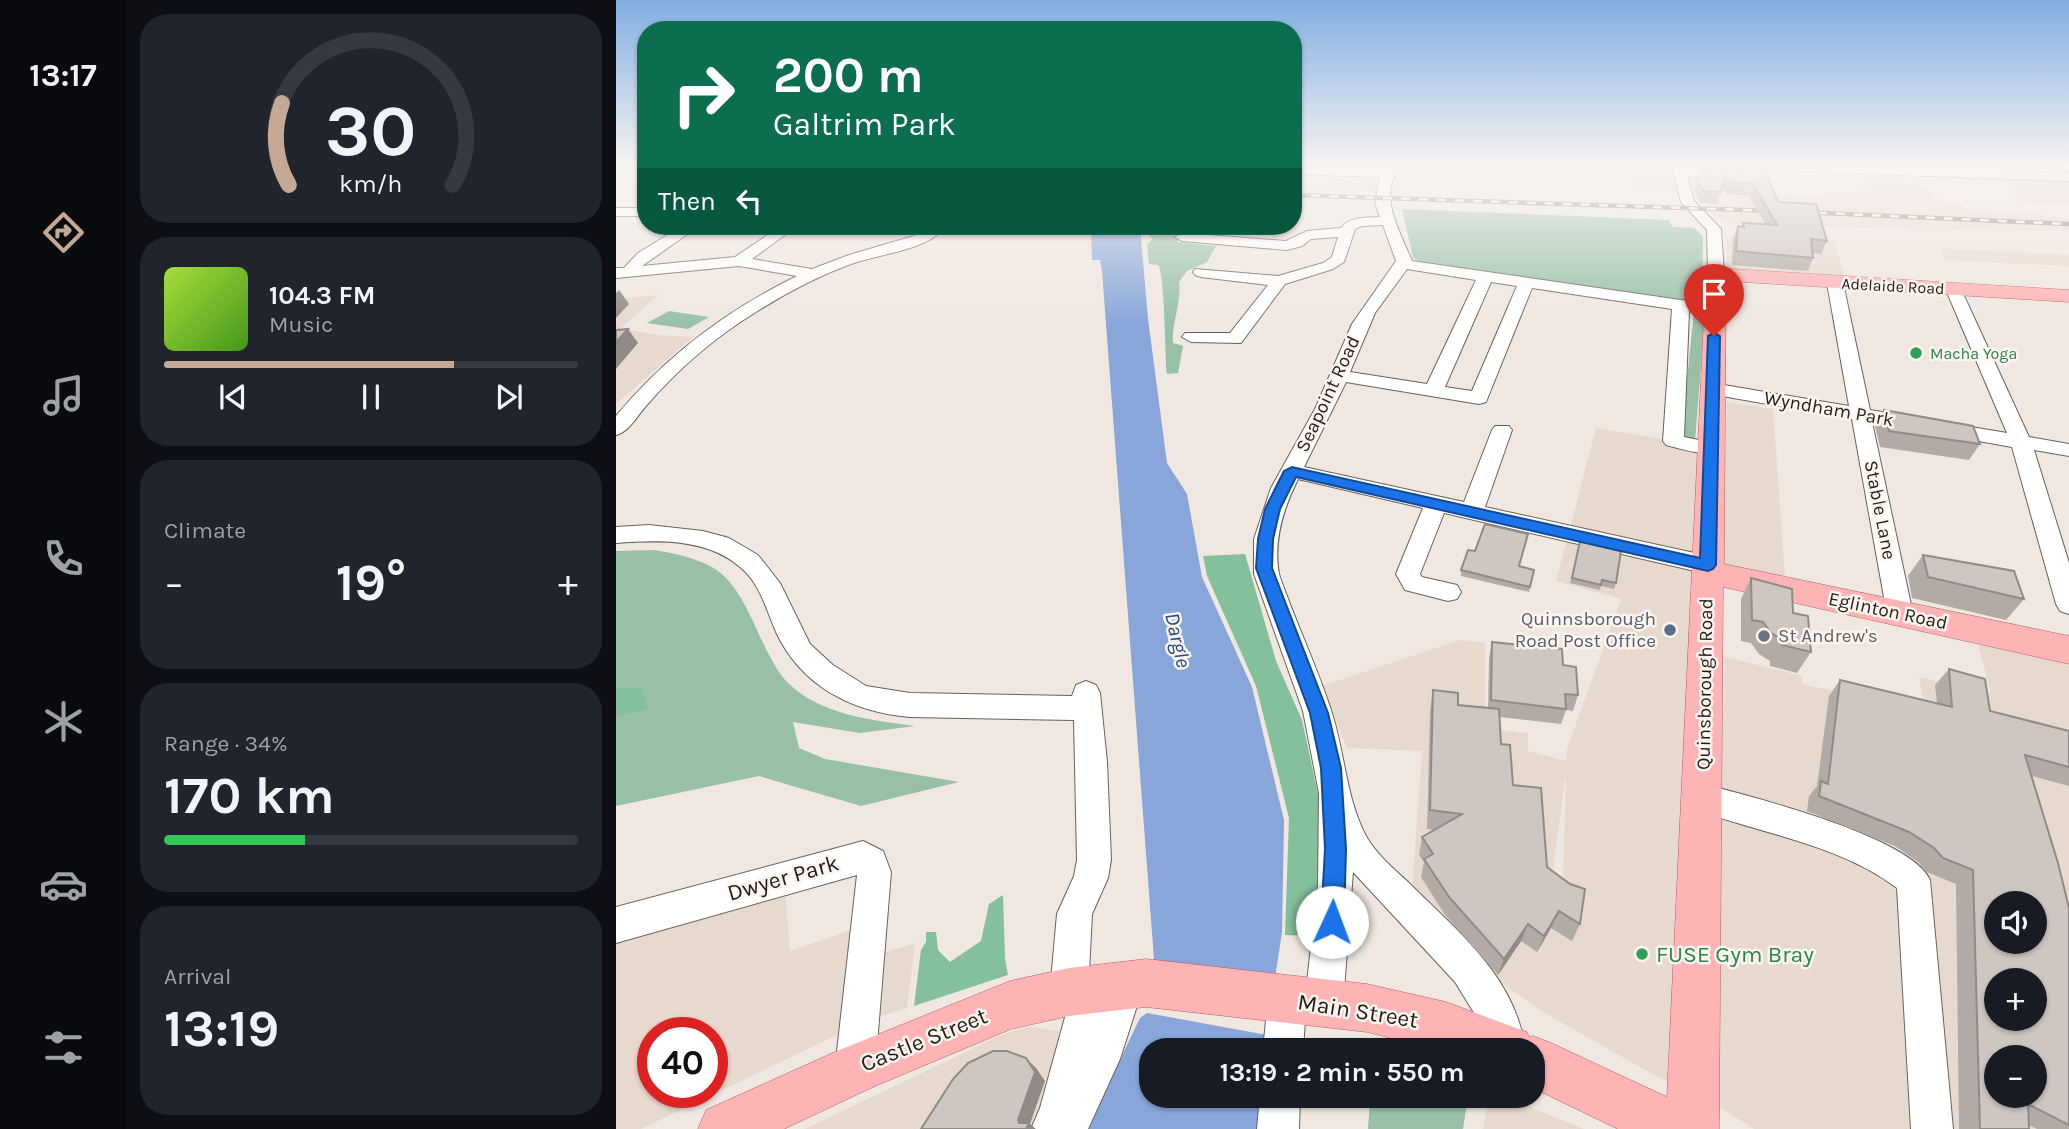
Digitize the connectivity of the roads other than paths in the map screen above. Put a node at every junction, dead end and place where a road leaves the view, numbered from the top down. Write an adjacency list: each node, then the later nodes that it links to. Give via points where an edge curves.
1 (1705, 220): 13 (street, Quinsborough Road, via 1716,238)
2 (1391, 221): 3 (street, via 1360,222); 9 (street)
3 (1346, 233): 7 (street, via 1307,235 1287,246); 15 (street, via 1342,255 1335,262)
4 (677, 235): 11 (street)
5 (777, 235): 8 (street)
6 (928, 235): 12 (street)
7 (1182, 237)
8 (739, 261): 11 (street); 12 (street)
9 (1403, 264): 14 (street); 23 (street, Seapoint Road, via 1359,327)
10 (1201, 272): 15 (street)
11 (622, 273)
12 (812, 274): 27 (street, via 740,314 698,345 649,389)
13 (1716, 274): 17 (main road, Adelaide Road); 21 (main road, Quinsborough Road)
14 (1486, 276): 16 (street); 25 (street)
15 (1279, 281): 22 (street, via 1235,339)
16 (1526, 282): 20 (street); 25 (street, via 1480,397)
17 (1835, 283): 18 (main road, Adelaide Road); 26 (street, Stable Lane)
18 (1954, 290): 19 (main road, Adelaide Road); 29 (street)
19 (2069, 296)
20 (1681, 305): 21 (street); 30 (street, via 1673,441)
21 (1715, 310): 24 (main road, Quinsborough Road)
22 (1191, 337)
23 (1340, 376): 25 (street); 32 (street, Seapoint Road)
24 (1712, 389): 26 (street, Wyndham Park); 30 (main road, Quinsborough Road)
25 (1433, 392)
26 (1862, 415): 29 (street, Wyndham Park); 39 (street, Stable Lane)
27 (616, 429)
28 (1503, 430): 34 (street)
29 (2021, 442): 31 (street, Wyndham Park); 38 (street)
30 (1711, 448): 36 (main road, Quinsborough Road)
31 (2069, 450)
32 (1292, 471): 33 (street); 42 (street, Seapoint Road, via 1271,517 1264,568 1319,713)
33 (1436, 504): 34 (street); 37 (street, via 1408,574 1414,584)
34 (1472, 512): 36 (street)
35 (616, 535): 44 (street, via 686,536 734,551 750,562 797,646 815,667 857,695 904,705 1086,700 1094,860 1075,914)
36 (1707, 568): 39 (main road, Eglinton Road); 41 (main road, Quinsborough Road)
37 (1448, 593)
38 (2069, 604)
39 (1900, 614): 40 (main road, Eglinton Road)
40 (2069, 650)
41 (1703, 798): 58 (main road, Quinsborough Road); 59 (street, via 1793,823 1890,863 1913,880)
42 (1334, 809): 45 (street, Seapoint Road, via 1333,915); 48 (street, via 1348,825 1360,856 1488,995)
43 (616, 925): 49 (street, Dwyer Park, via 863,857 874,872)
44 (1113, 987): 45 (main road, Castle Street); 49 (main road, Castle Street, via 1010,1005); 54 (street); 55 (street, via 1115,1023)
45 (1295, 1001): 46 (street, Seapoint Road); 47 (main road, Main Street, via 1418,1019)
46 (1286, 1038)
47 (1473, 1038)
48 (1509, 1038)
49 (855, 1069): 53 (main road, Castle Street)
50 (1545, 1071): 52 (main road, Main Street)
51 (1279, 1108): 56 (street)
52 (1615, 1116): 57 (main road, Main Street)
53 (725, 1129)
54 (1052, 1129)
55 (1065, 1129)
56 (1278, 1129)
57 (1675, 1129)
58 (1692, 1129)
59 (1932, 1129)

